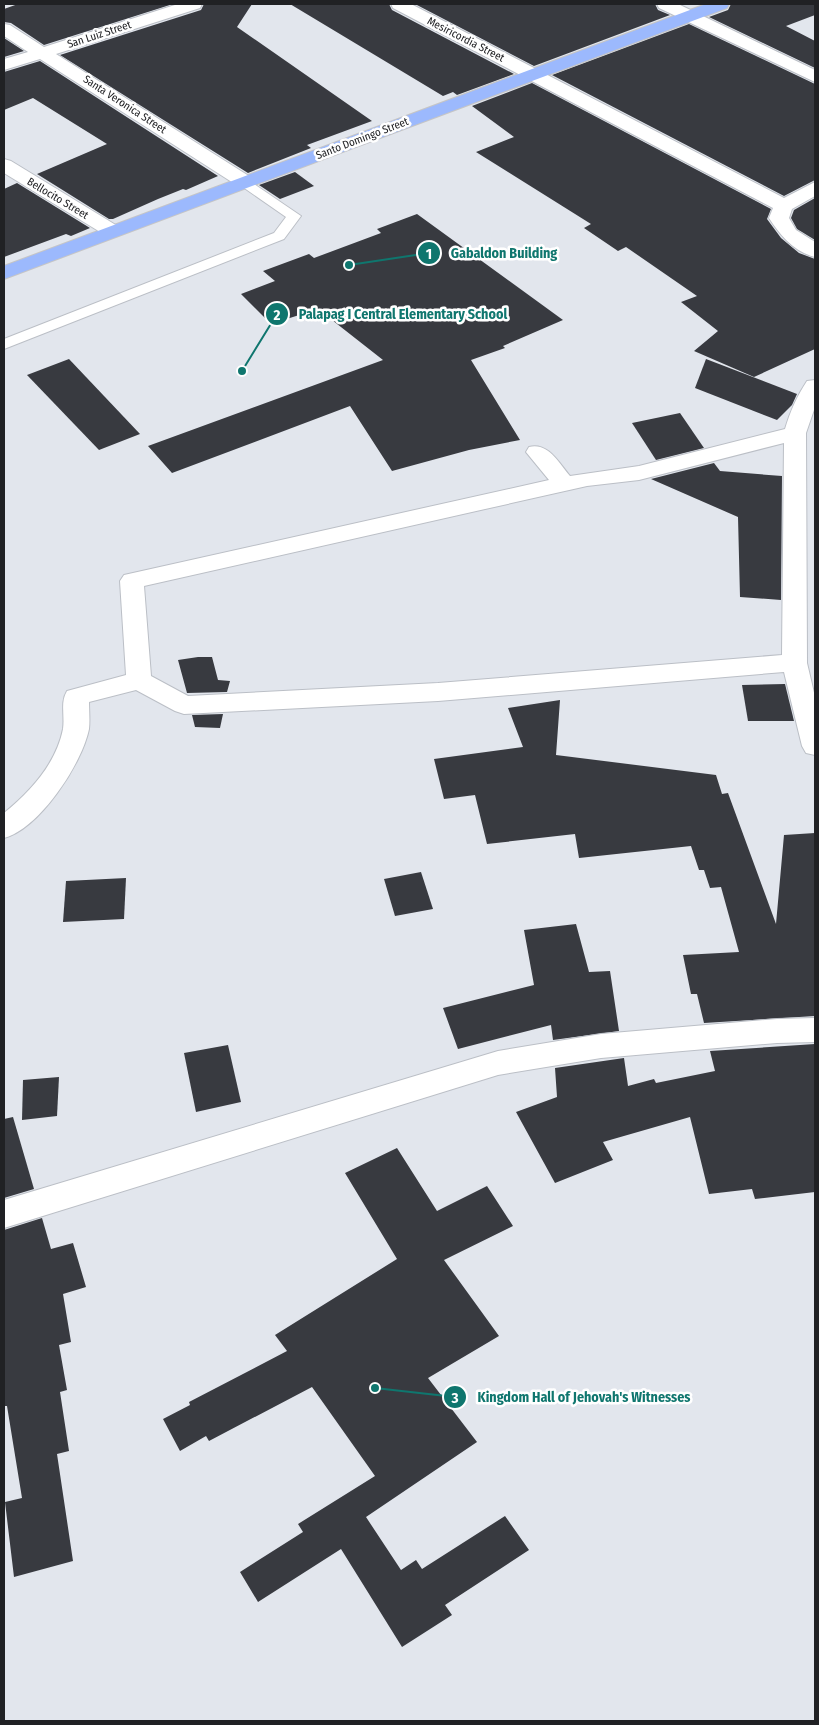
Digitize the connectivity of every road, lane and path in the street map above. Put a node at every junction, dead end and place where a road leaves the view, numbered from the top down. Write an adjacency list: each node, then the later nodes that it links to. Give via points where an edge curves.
1 (194, 4): 7 (street, San Luiz Street)
2 (399, 4): 9 (street, Mesiricordia Street)
3 (665, 4): 5 (street)
4 (721, 4): 5 (main road, Santo Domingo Street)
5 (689, 16): 9 (main road, Santo Domingo Street); 10 (street)
6 (4, 28): 7 (street, Santa Veronica Street)
7 (44, 52): 8 (street, San Luiz Street); 12 (street, Santa Veronica Street)
8 (4, 65)
9 (534, 74): 12 (main road, Santo Domingo Street); 14 (street, Mesiricordia Street)
10 (815, 78)
11 (4, 165): 15 (street, Bellocito Street, via 20,184)
12 (245, 182): 15 (main road, Santo Domingo Street); 18 (lane, via 294,216 279,236)
13 (815, 188): 14 (street)
14 (784, 206): 16 (street, via 779,218 789,234)
15 (112, 232): 17 (main road, Santo Domingo Street)
16 (815, 251)
17 (4, 273)
18 (4, 344)
19 (815, 386): 20 (street)
20 (795, 433): 22 (street, via 639,473); 23 (street)
21 (537, 452): 22 (street)
22 (565, 484): 24 (street, via 132,581)
23 (794, 663): 24 (street, via 438,692 184,706); 25 (street)
24 (138, 680): 26 (street, via 76,697 76,731 54,781)
25 (815, 746)
26 (4, 828)
27 (815, 1030): 28 (street, via 601,1046 498,1062)
28 (4, 1214)

